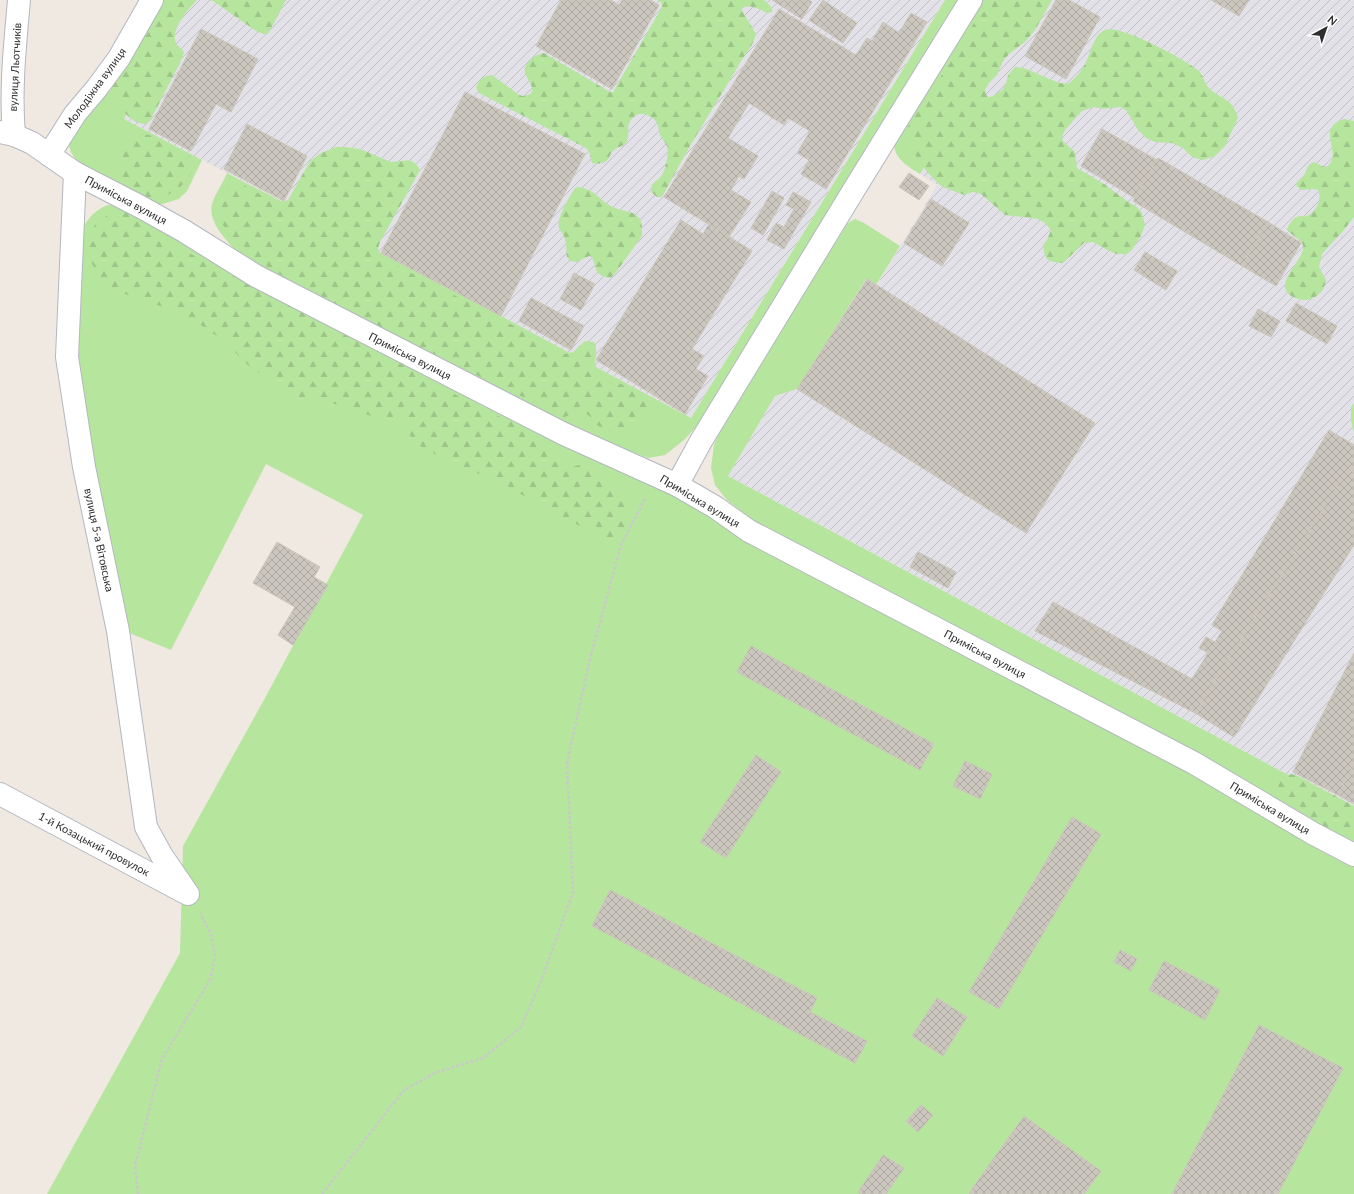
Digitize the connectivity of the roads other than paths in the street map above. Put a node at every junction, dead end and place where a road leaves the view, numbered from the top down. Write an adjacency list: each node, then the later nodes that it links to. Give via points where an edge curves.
1 (19, 0): 4 (street, вулиця Льотчиків, via 12,111)
2 (152, 0): 5 (street, Молодіжна вулиця, via 119,58 98,88 75,114)
3 (971, 0): 7 (street, via 709,428)
4 (7, 133): 5 (street, Приміська вулиця, via 32,143)
5 (49, 155): 6 (street, Приміська вулиця)
6 (75, 173): 7 (street, Приміська вулиця, via 184,231 256,276 386,344 564,434); 10 (street, вулиця 5-а Вітовська, via 67,357 84,467 118,631 146,827)
7 (677, 485): 9 (street, Приміська вулиця, via 749,531 1194,763)
8 (0, 794): 10 (street, 1-й Козацький провулок)
9 (1354, 855)
10 (188, 894)

